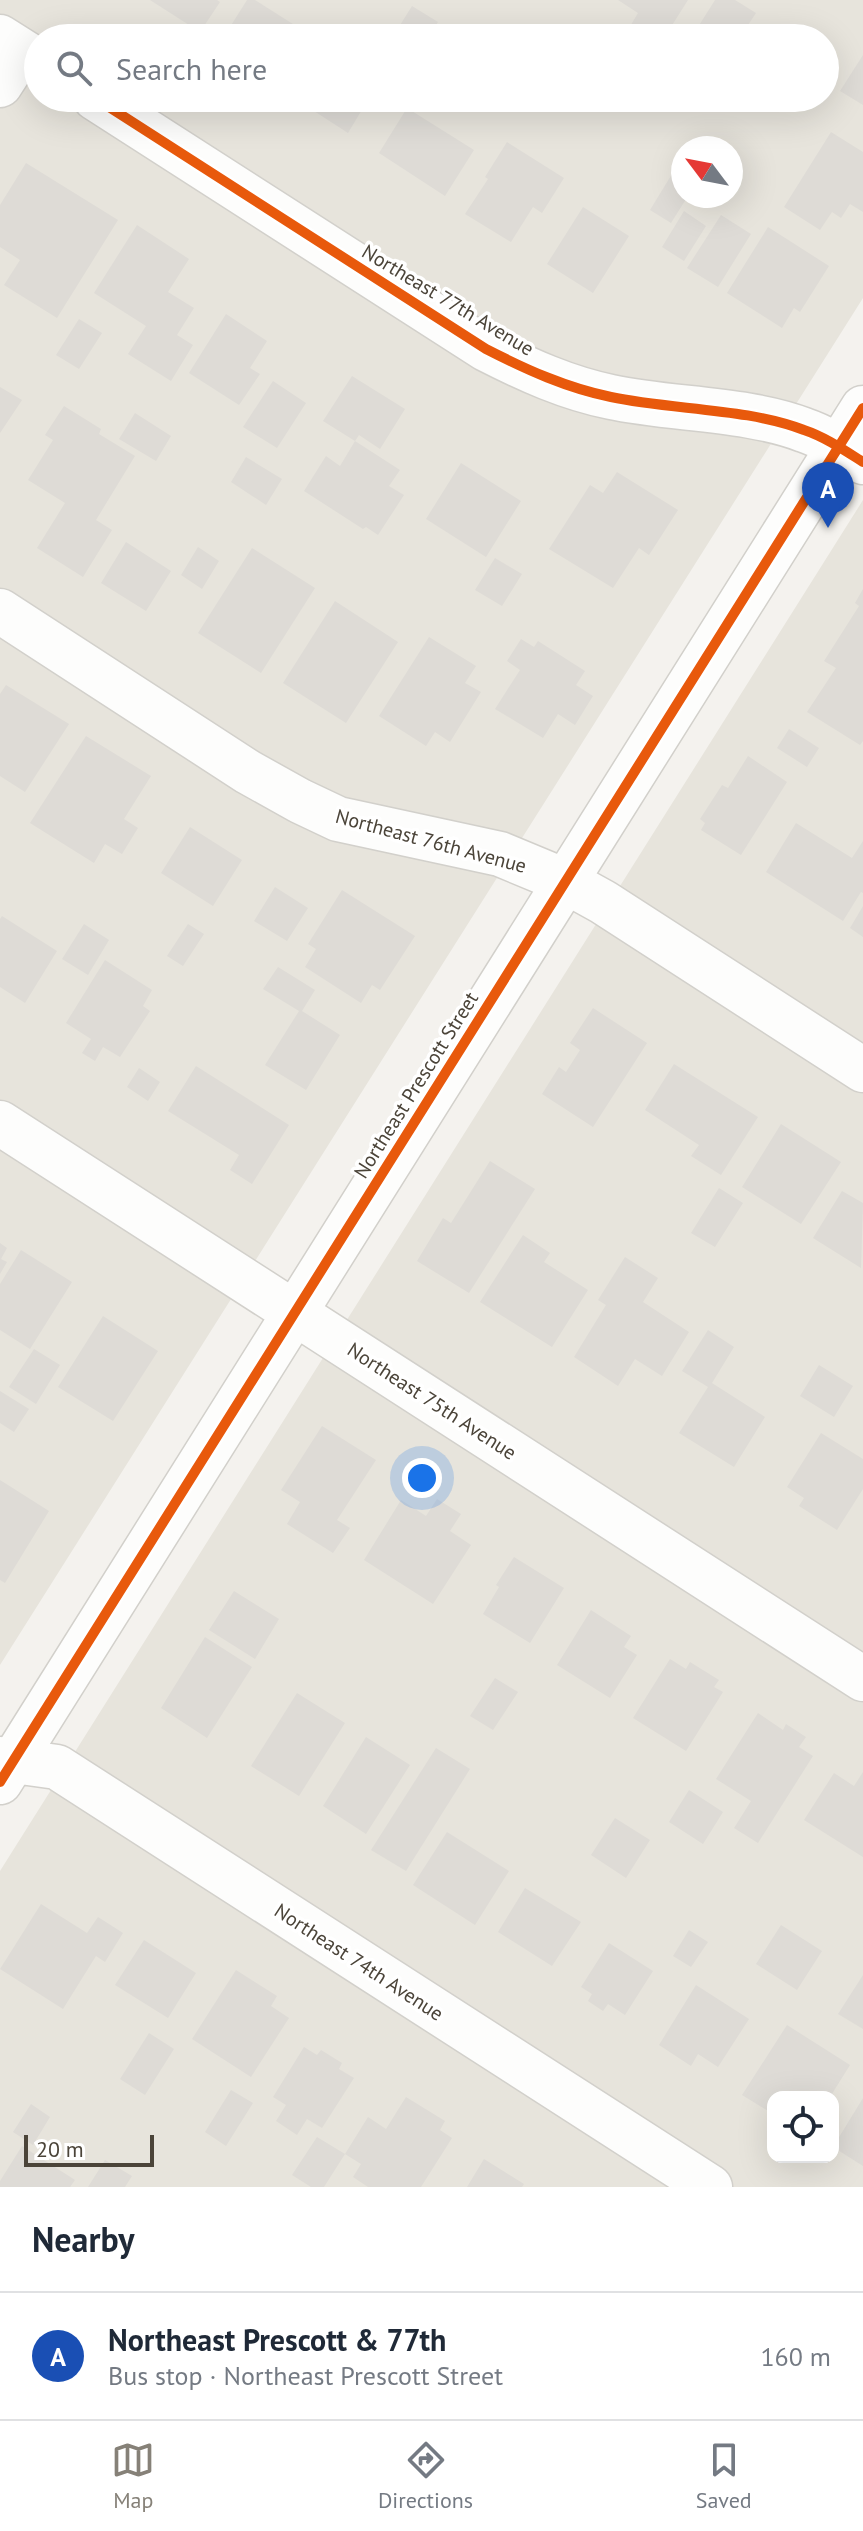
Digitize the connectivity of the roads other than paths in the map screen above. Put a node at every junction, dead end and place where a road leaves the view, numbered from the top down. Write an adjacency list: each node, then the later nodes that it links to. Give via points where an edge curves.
1 (117, 112): 3 (street, Northeast 77th Avenue, via 473,341 532,372 613,398 772,420)
2 (863, 408): 3 (street, Northeast Prescott Street)
3 (851, 454): 5 (street, Northeast Prescott Street)
4 (0, 611): 5 (street, Northeast 76th Avenue, via 300,801 338,819 500,854)
5 (565, 881): 6 (street, Northeast 76th Avenue); 8 (street, Northeast Prescott Street)
6 (863, 1070)
7 (0, 1123): 8 (street, Northeast 75th Avenue)
8 (294, 1313): 9 (street, Northeast 75th Avenue); 10 (street, Northeast Prescott Street)
9 (863, 1679)
10 (4, 1767): 11 (street, Northeast 74th Avenue, via 57,1767)
11 (710, 2187)

